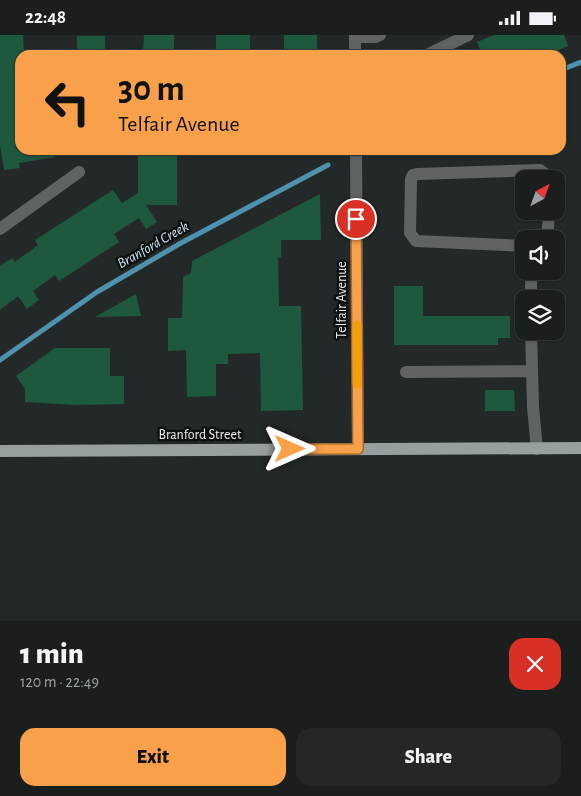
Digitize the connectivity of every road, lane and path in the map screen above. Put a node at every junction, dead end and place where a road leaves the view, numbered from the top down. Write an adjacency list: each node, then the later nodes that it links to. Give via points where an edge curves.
1 (380, 35): 3 (street)
2 (468, 35): 5 (street)
3 (355, 36): 4 (street)
4 (356, 50)
5 (437, 50)
6 (356, 155): 14 (street, Telfair Avenue)
7 (515, 171): 10 (street, via 413,175 410,233 416,241)
8 (79, 172): 9 (street)
9 (1, 226)
10 (515, 246)
11 (532, 340): 12 (street)
12 (532, 371): 13 (street); 15 (street)
13 (406, 372)
14 (358, 449): 15 (main road, Branford Street); 17 (main road, Branford Street)
15 (537, 449): 16 (main road, Branford Street)
16 (581, 449)
17 (0, 451)

